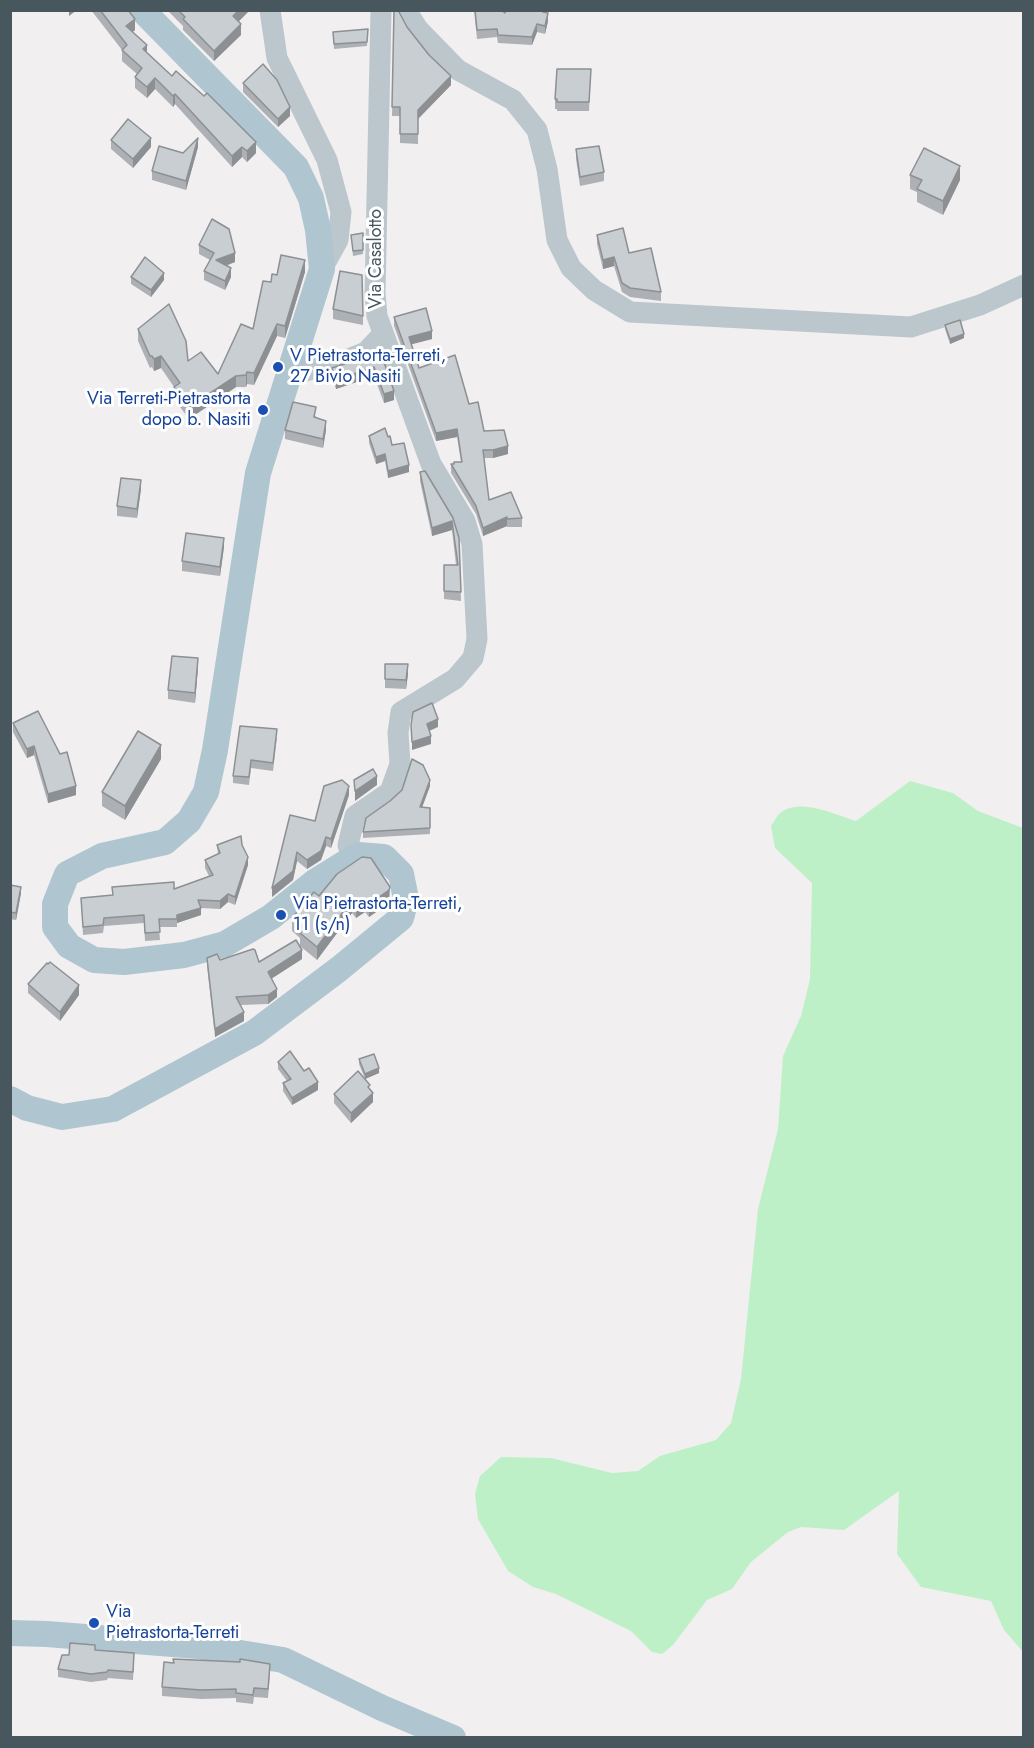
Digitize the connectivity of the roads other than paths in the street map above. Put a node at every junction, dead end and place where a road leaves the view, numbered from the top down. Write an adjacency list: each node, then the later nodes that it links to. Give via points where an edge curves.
1 (142, 10): 5 (main road, via 296,167 311,198)
2 (270, 10): 5 (street, via 277,58 327,160 341,212 338,240)
3 (381, 10): 7 (street, Via Casalotto, via 375,293)
4 (406, 10): 6 (street, via 418,29 458,70 513,100 537,130 557,240 571,268 594,290 630,312 911,327 980,305)
5 (322, 269): 8 (main road)
6 (1023, 285)
7 (383, 334): 8 (street, via 366,352 341,362 301,372); 9 (street, Via Casalotto, via 431,464 465,521 472,544 477,639 474,658 455,680 401,712 400,764 390,792 356,816 348,845)
8 (291, 368): 9 (main road, via 258,473 206,792 189,821 165,842 102,856 67,874 55,904 55,927 69,946 94,960 124,962 184,955 225,944 271,917)
9 (352, 858): 10 (main road, via 384,858 401,874 406,899 402,918 255,1033 113,1109 62,1117)
10 (10, 1100)
11 (10, 1633): 12 (main road, via 198,1646 283,1660)
12 (453, 1737)

